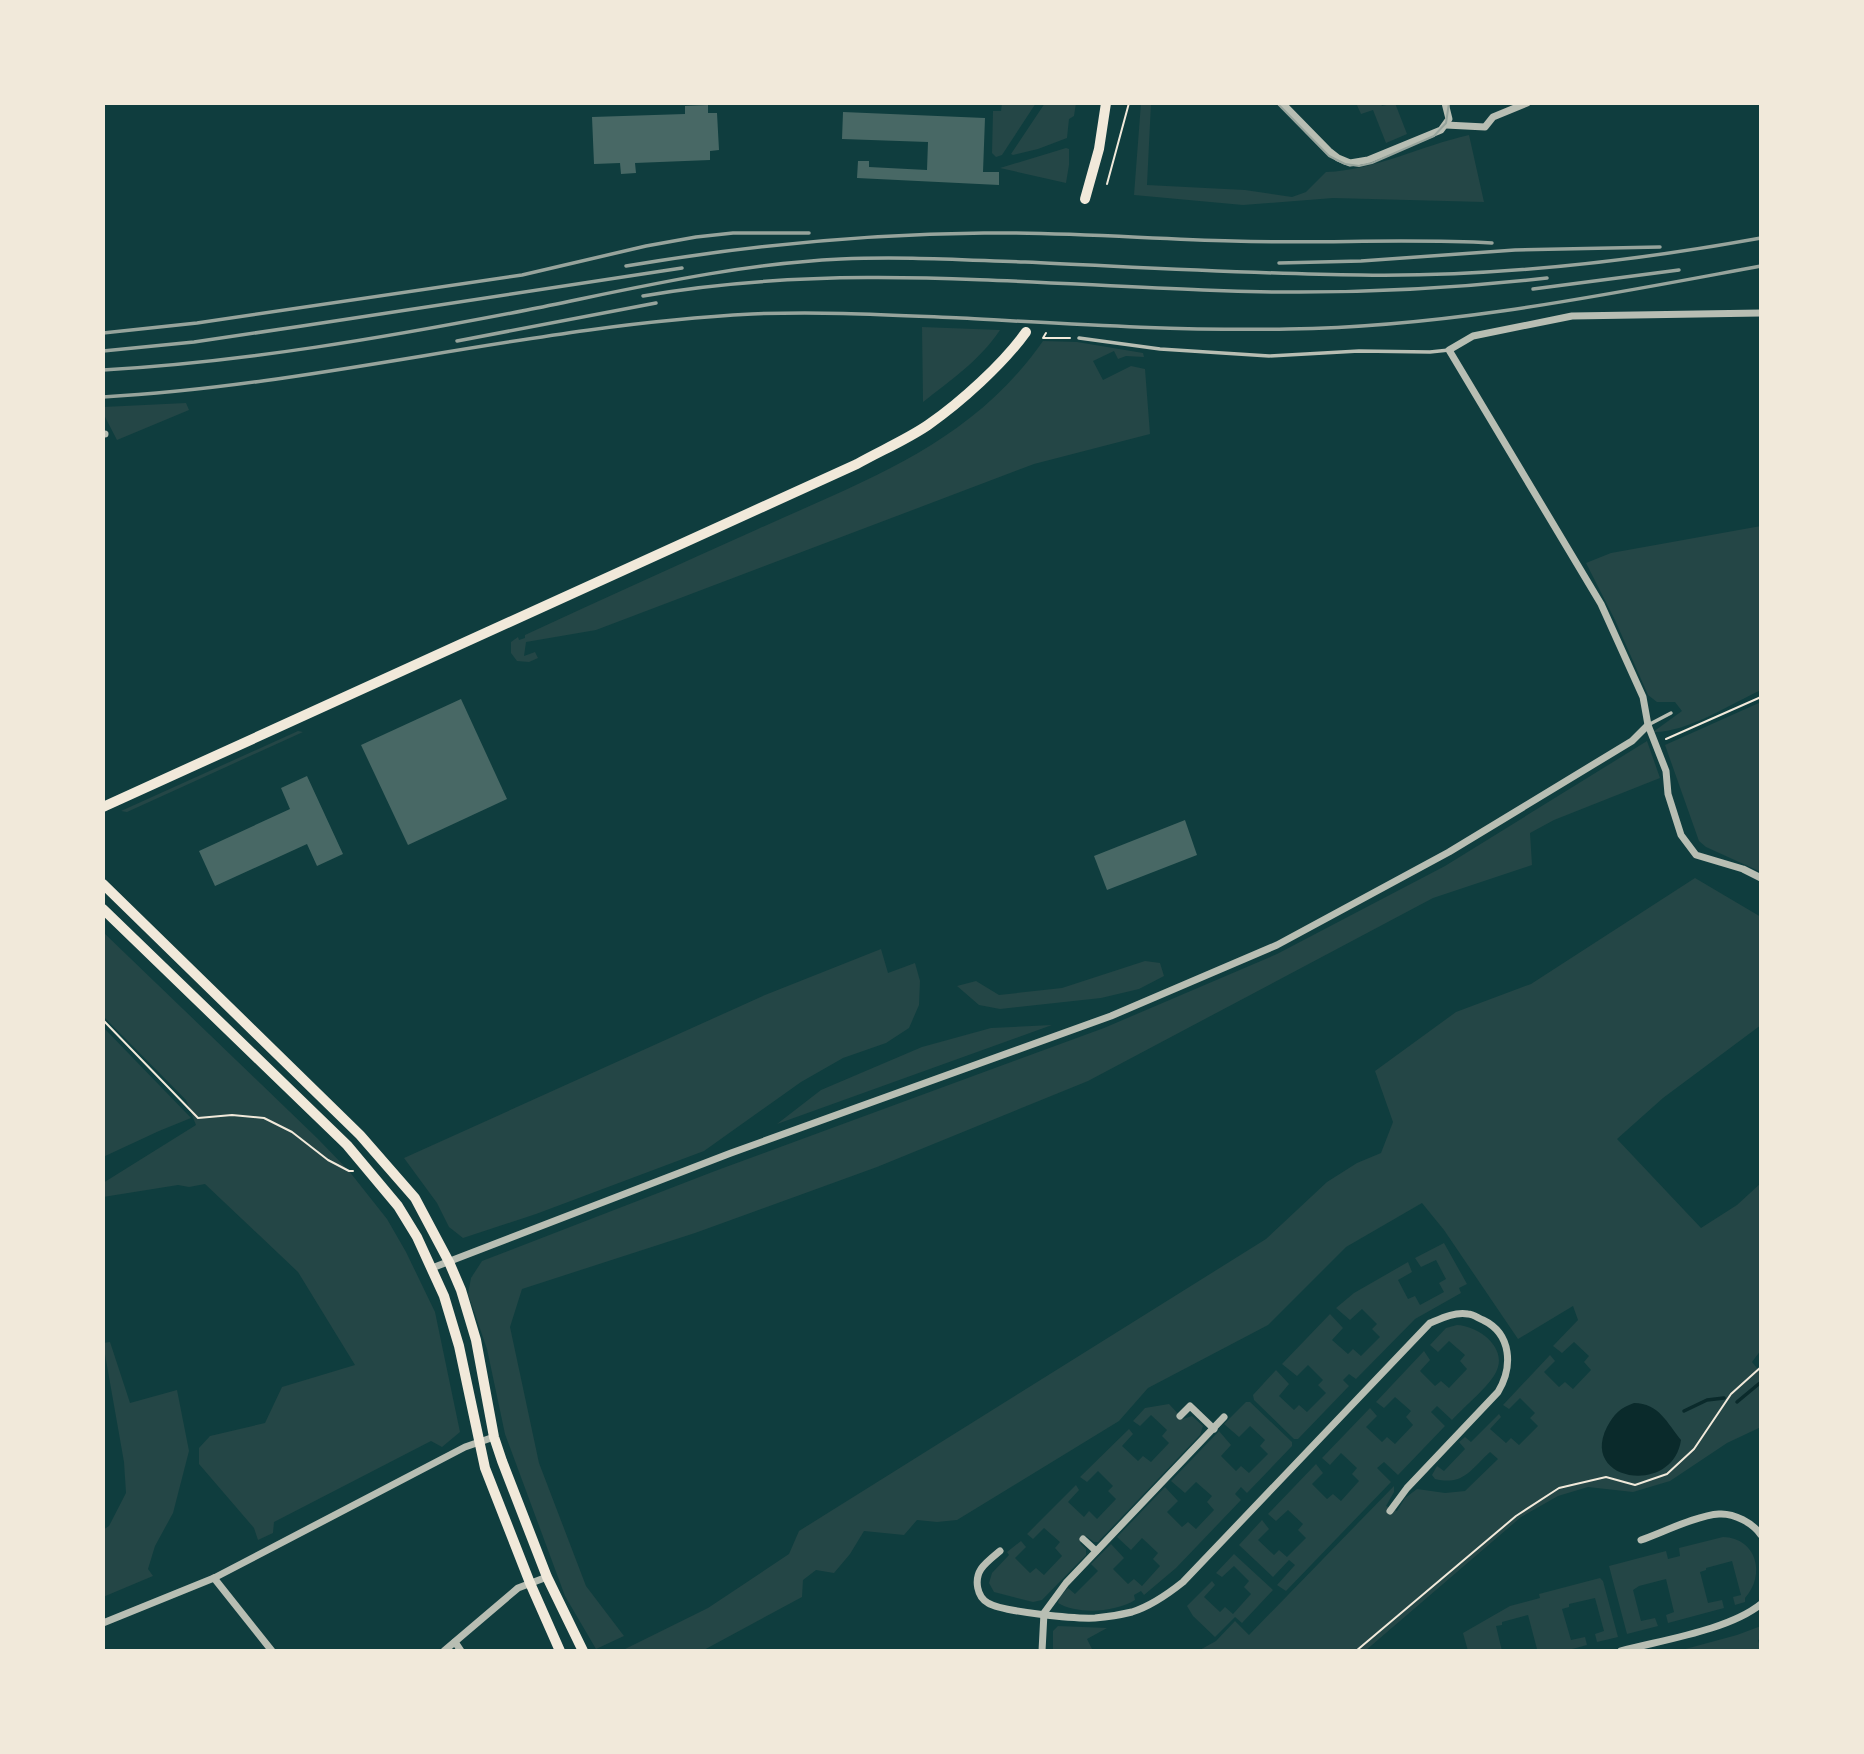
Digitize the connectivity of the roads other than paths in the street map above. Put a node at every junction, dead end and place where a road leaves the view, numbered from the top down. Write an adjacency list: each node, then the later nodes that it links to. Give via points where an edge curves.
1 (1106, 103): 6 (main road)
2 (1282, 103): 5 (street, via 1334,156 1350,163 1368,160)
3 (1445, 103): 5 (street)
4 (1527, 103): 5 (street, via 1493,117 1485,127)
5 (1446, 125)
6 (1085, 199)
7 (1761, 313): 10 (street, via 1572,316 1474,336)
8 (1026, 332): 13 (main road, via 982,380 928,425 857,464)
9 (1079, 338): 10 (lane, via 1269,356)
10 (1449, 350): 12 (street, via 1601,604 1643,697)
11 (1671, 713): 12 (lane)
12 (1648, 725): 14 (street, via 1666,771 1681,835 1696,855); 17 (street, via 1632,741 1483,833 1278,946 1111,1016 731,1153)
13 (103, 807)
14 (1761, 878)
15 (103, 884): 17 (main road, via 360,1135 415,1198)
16 (103, 909): 18 (main road, via 347,1145 398,1206)
17 (449, 1262): 18 (street); 22 (main road, via 476,1340)
18 (432, 1268): 23 (main road, via 459,1346)
19 (1180, 1416): 21 (street, via 1190,1406)
20 (1224, 1417): 21 (street)
21 (1214, 1429): 29 (street)
22 (494, 1437): 23 (street); 30 (main road)
23 (478, 1442): 31 (street); 32 (main road)
24 (1390, 1511): 34 (street, via 1505,1380 1508,1352 1503,1336 1490,1323 1470,1314 1430,1322 1165,1595 1133,1611 1095,1618)
25 (1761, 1535): 27 (street, via 1738,1518 1719,1514)
26 (1083, 1539): 29 (street)
27 (1641, 1540)
28 (1000, 1551): 34 (street, via 977,1578 980,1595 1004,1608)
29 (1096, 1551): 34 (street)
30 (547, 1577): 32 (street); 41 (main road)
31 (214, 1578): 35 (street); 37 (street)
32 (530, 1583): 36 (street); 40 (main road)
33 (1761, 1604): 43 (street, via 1727,1623)
34 (1044, 1613): 42 (street)
35 (103, 1623)
36 (455, 1642): 38 (street); 39 (street)
37 (272, 1651)
38 (444, 1651)
39 (461, 1651)
40 (561, 1651)
41 (583, 1651)
42 (1042, 1651)
43 (1621, 1651)

